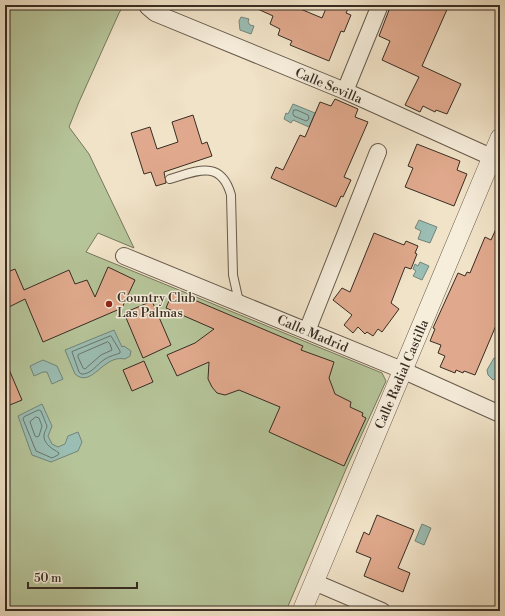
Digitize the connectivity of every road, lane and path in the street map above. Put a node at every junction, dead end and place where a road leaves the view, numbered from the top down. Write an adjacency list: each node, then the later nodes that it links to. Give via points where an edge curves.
1 (380, 5): 3 (street)
2 (151, 9): 3 (street, Calle Sevilla)
3 (345, 91): 6 (street, Calle Sevilla)
4 (500, 138): 6 (street, Calle Radial Castilla)
5 (378, 152): 10 (street)
6 (496, 160): 11 (street, Calle Radial Castilla)
7 (170, 179): 9 (lane, via 197,171 210,171 220,174 228,184 231,195 233,275)
8 (124, 256): 9 (street, Calle Madrid)
9 (239, 302): 10 (street, Calle Madrid)
10 (307, 331): 11 (street, Calle Madrid)
11 (402, 370): 12 (street, Calle Madrid); 13 (street, Calle Radial Castilla)
12 (500, 414)
13 (314, 582): 14 (street, Calle Radial Castilla); 15 (street)
14 (302, 611)
15 (382, 611)

